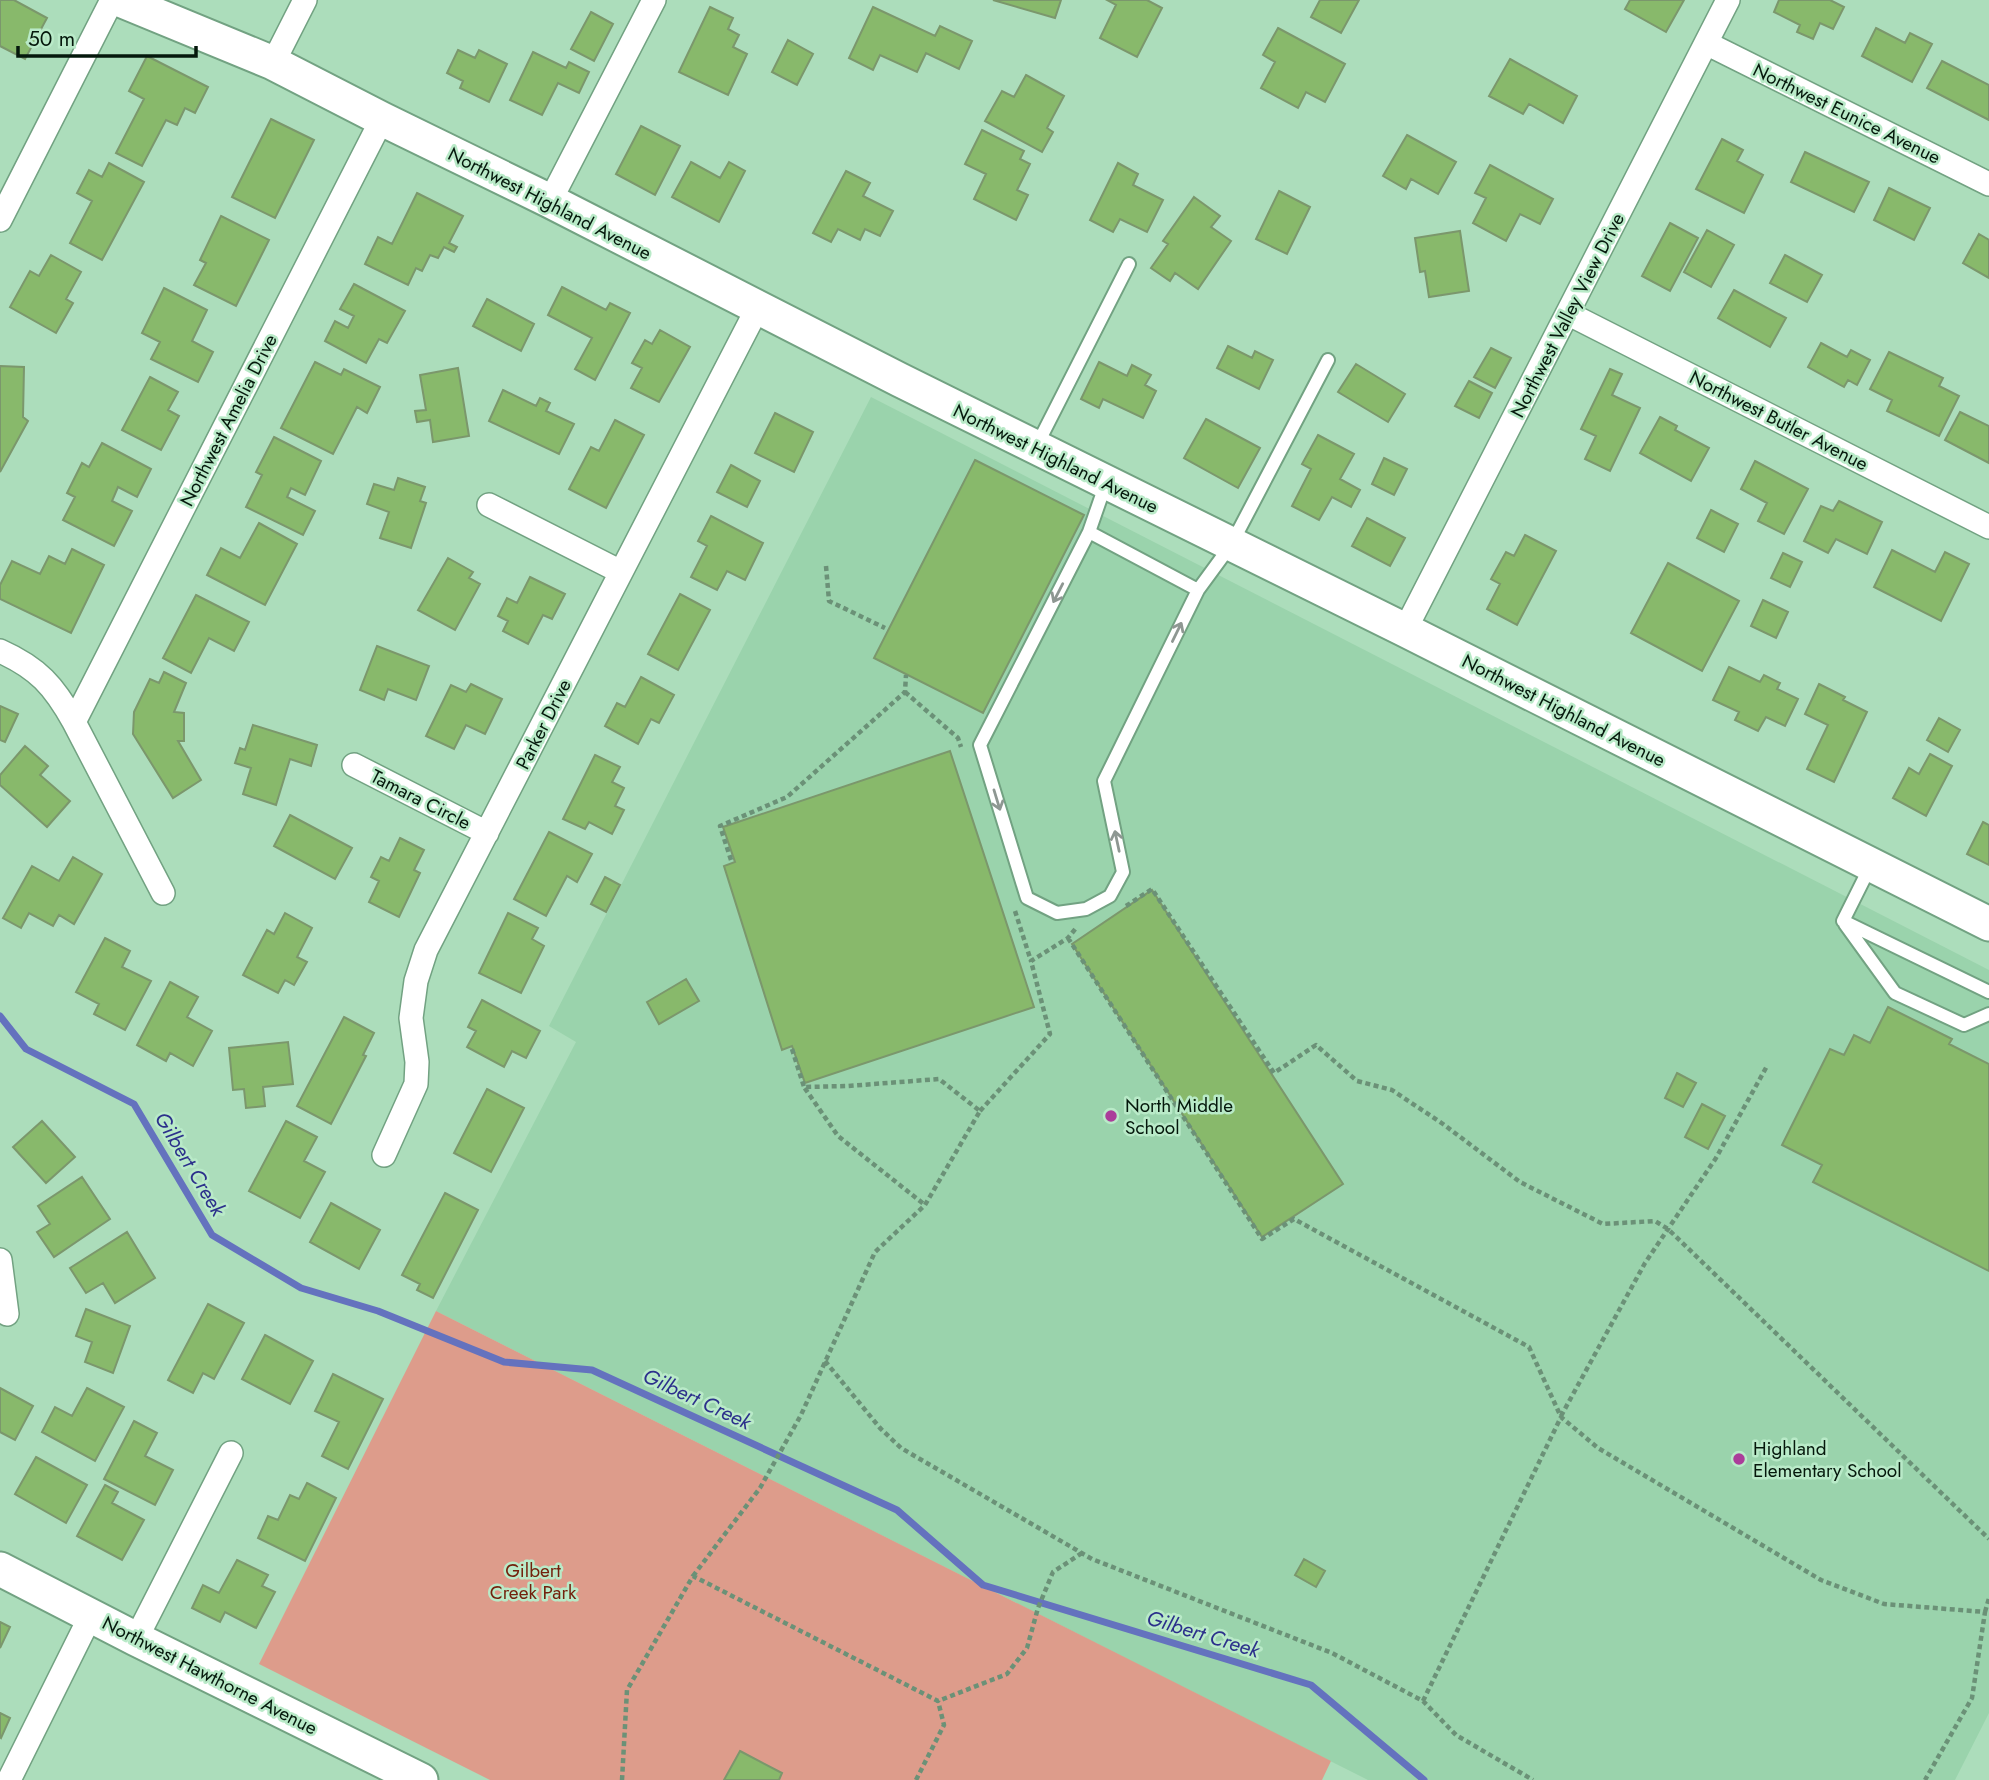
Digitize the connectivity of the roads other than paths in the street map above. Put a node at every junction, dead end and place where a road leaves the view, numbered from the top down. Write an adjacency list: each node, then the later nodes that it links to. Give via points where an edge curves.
1 (112, 0): 11 (street)
2 (120, 0): 7 (main road, Northwest Highland Avenue)
3 (305, 0): 7 (street)
4 (654, 0): 10 (street)
5 (1728, 0): 6 (street, Northwest Valley View Drive)
6 (1706, 43): 9 (street, Northwest Eunice Avenue); 14 (street, Northwest Valley View Drive)
7 (273, 63): 8 (main road, Northwest Highland Avenue)
8 (382, 119): 10 (main road, Northwest Highland Avenue); 26 (street, Northwest Amelia Drive)
9 (1989, 184)
10 (550, 201): 13 (main road, Northwest Highland Avenue)
11 (0, 220)
12 (1129, 264): 16 (lane)
13 (757, 309): 16 (main road, Northwest Highland Avenue); 22 (street, Parker Drive)
14 (1569, 314): 19 (street, Northwest Butler Avenue); 24 (street, Northwest Valley View Drive)
15 (1328, 360): 21 (lane)
16 (1035, 448): 17 (main road, Northwest Highland Avenue)
17 (1106, 483): 20 (lane); 21 (main road, Northwest Highland Avenue)
18 (489, 505): 22 (street)
19 (1989, 527)
20 (1089, 533): 23 (lane); 23 (lane, one-way to 23, via 980,745 1027,898 1057,913 1086,909 1110,896 1124,872 1104,781)
21 (1231, 545): 23 (lane); 24 (main road, Northwest Highland Avenue)
22 (621, 572): 28 (street, Parker Drive)
23 (1198, 590)
24 (1405, 630): 29 (main road, Northwest Highland Avenue)
25 (0, 651): 26 (street, via 40,674)
26 (74, 722): 30 (street)
27 (354, 765): 28 (street, Tamara Circle)
28 (487, 833): 35 (street, Parker Drive, via 426,950 416,981 411,1018 416,1084)
29 (1871, 865): 31 (lane); 32 (main road, Northwest Highland Avenue)
30 (163, 892)
31 (1843, 921): 33 (lane); 34 (lane, via 1895,993 1964,1025)
32 (1989, 924)
33 (1989, 992)
34 (1989, 1014)
35 (384, 1154)
36 (0, 1260): 37 (street)
37 (7, 1314)
38 (231, 1453): 41 (street)
39 (0, 1569): 40 (main road, Northwest Hawthorne Avenue)
40 (91, 1615): 41 (main road, Northwest Hawthorne Avenue); 42 (street)
41 (136, 1639): 43 (main road, Northwest Hawthorne Avenue)
42 (9, 1780)
43 (421, 1780)

